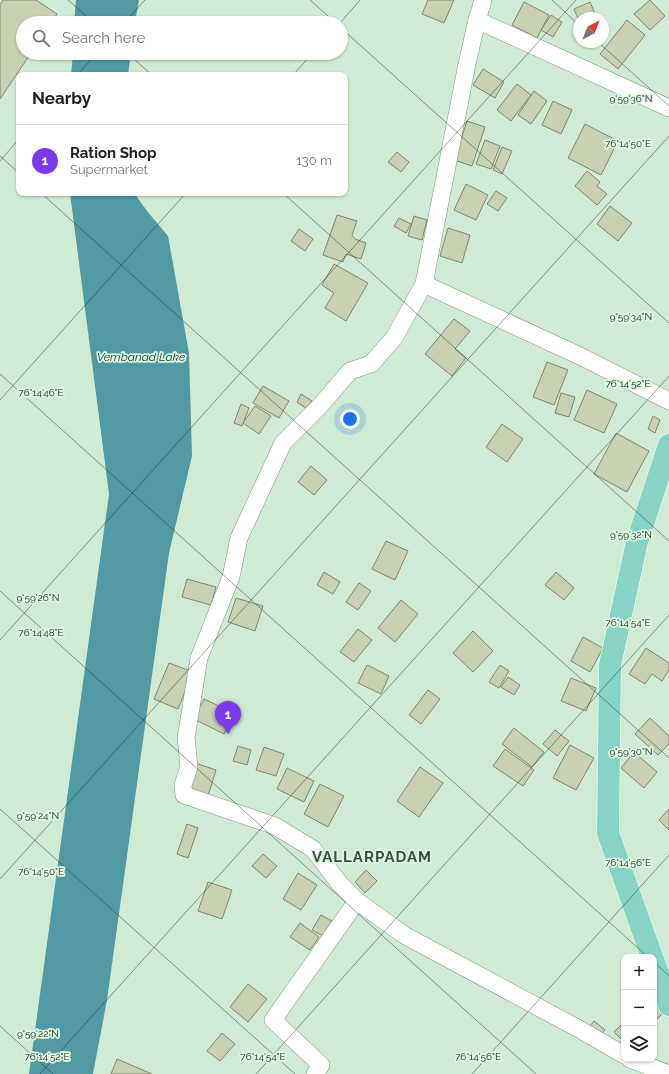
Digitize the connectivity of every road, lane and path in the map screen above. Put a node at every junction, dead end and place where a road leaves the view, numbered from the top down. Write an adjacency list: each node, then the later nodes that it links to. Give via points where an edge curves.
1 (483, 0): 2 (street)
2 (477, 20): 3 (street); 4 (street)
3 (669, 108)
4 (424, 284): 5 (street, via 580,356); 7 (street, via 390,343 371,364 350,371 319,408 283,443 239,538 231,577 199,658 186,738 189,767 183,785 184,795 275,826 307,845)
5 (669, 401)
6 (669, 445): 8 (main road, via 637,542 610,665 608,832)
7 (358, 901): 11 (street, via 404,935); 13 (street, via 273,1020)
8 (651, 954)
9 (657, 971): 10 (main road)
10 (669, 1005)
11 (621, 1054)
12 (638, 1062): 14 (street)
13 (322, 1071)
14 (669, 1074)

